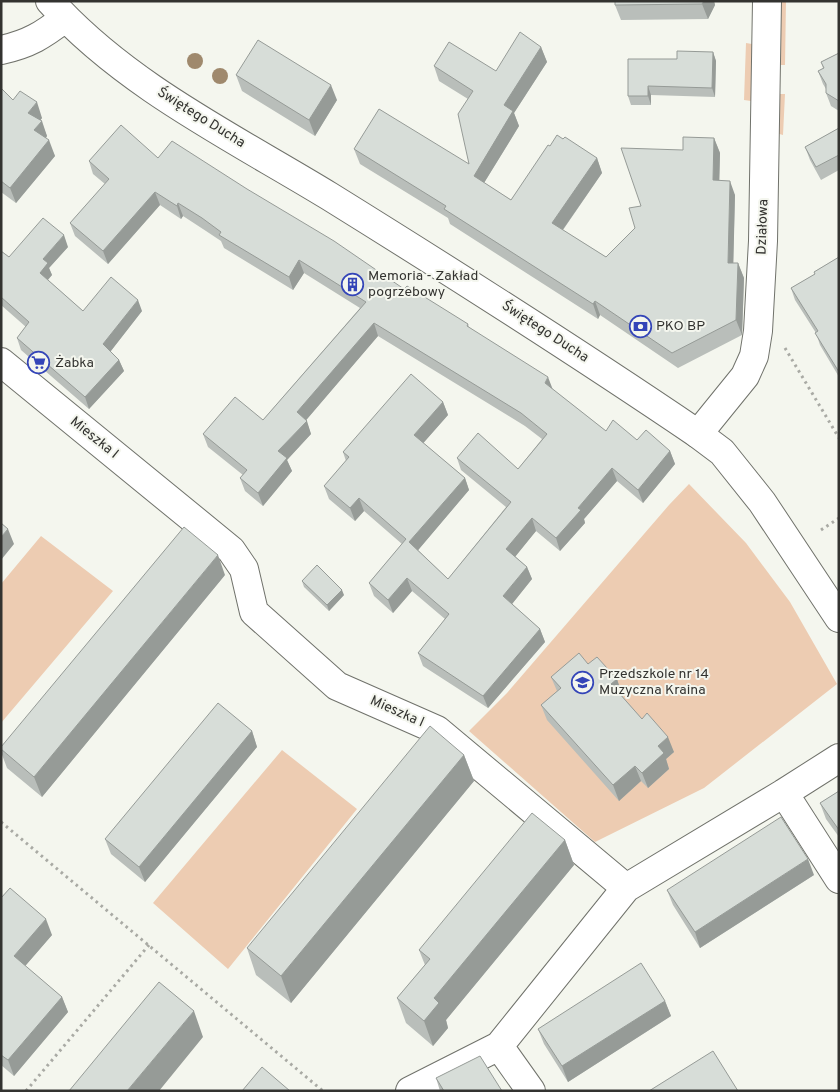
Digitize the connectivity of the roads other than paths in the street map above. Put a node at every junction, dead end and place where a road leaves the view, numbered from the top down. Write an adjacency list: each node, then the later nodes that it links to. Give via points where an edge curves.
1 (767, 1): 5 (street, Działowa, via 763,240 758,331 754,356 745,376)
2 (57, 9): 3 (street, via 48,31 23,45); 5 (street, Świętego Ducha, via 112,58 166,97 548,334)
3 (1, 50)
4 (1, 362): 10 (street, Mieszka I, via 231,550 244,569 254,612 337,686 437,730)
5 (698, 434): 6 (street, Świętego Ducha, via 722,452 762,502)
6 (839, 618)
7 (839, 758): 8 (street)
8 (784, 793): 9 (street); 10 (street)
9 (839, 879)
10 (626, 888): 11 (street)
11 (499, 1046): 12 (street); 13 (street)
12 (410, 1091)
13 (531, 1091)

